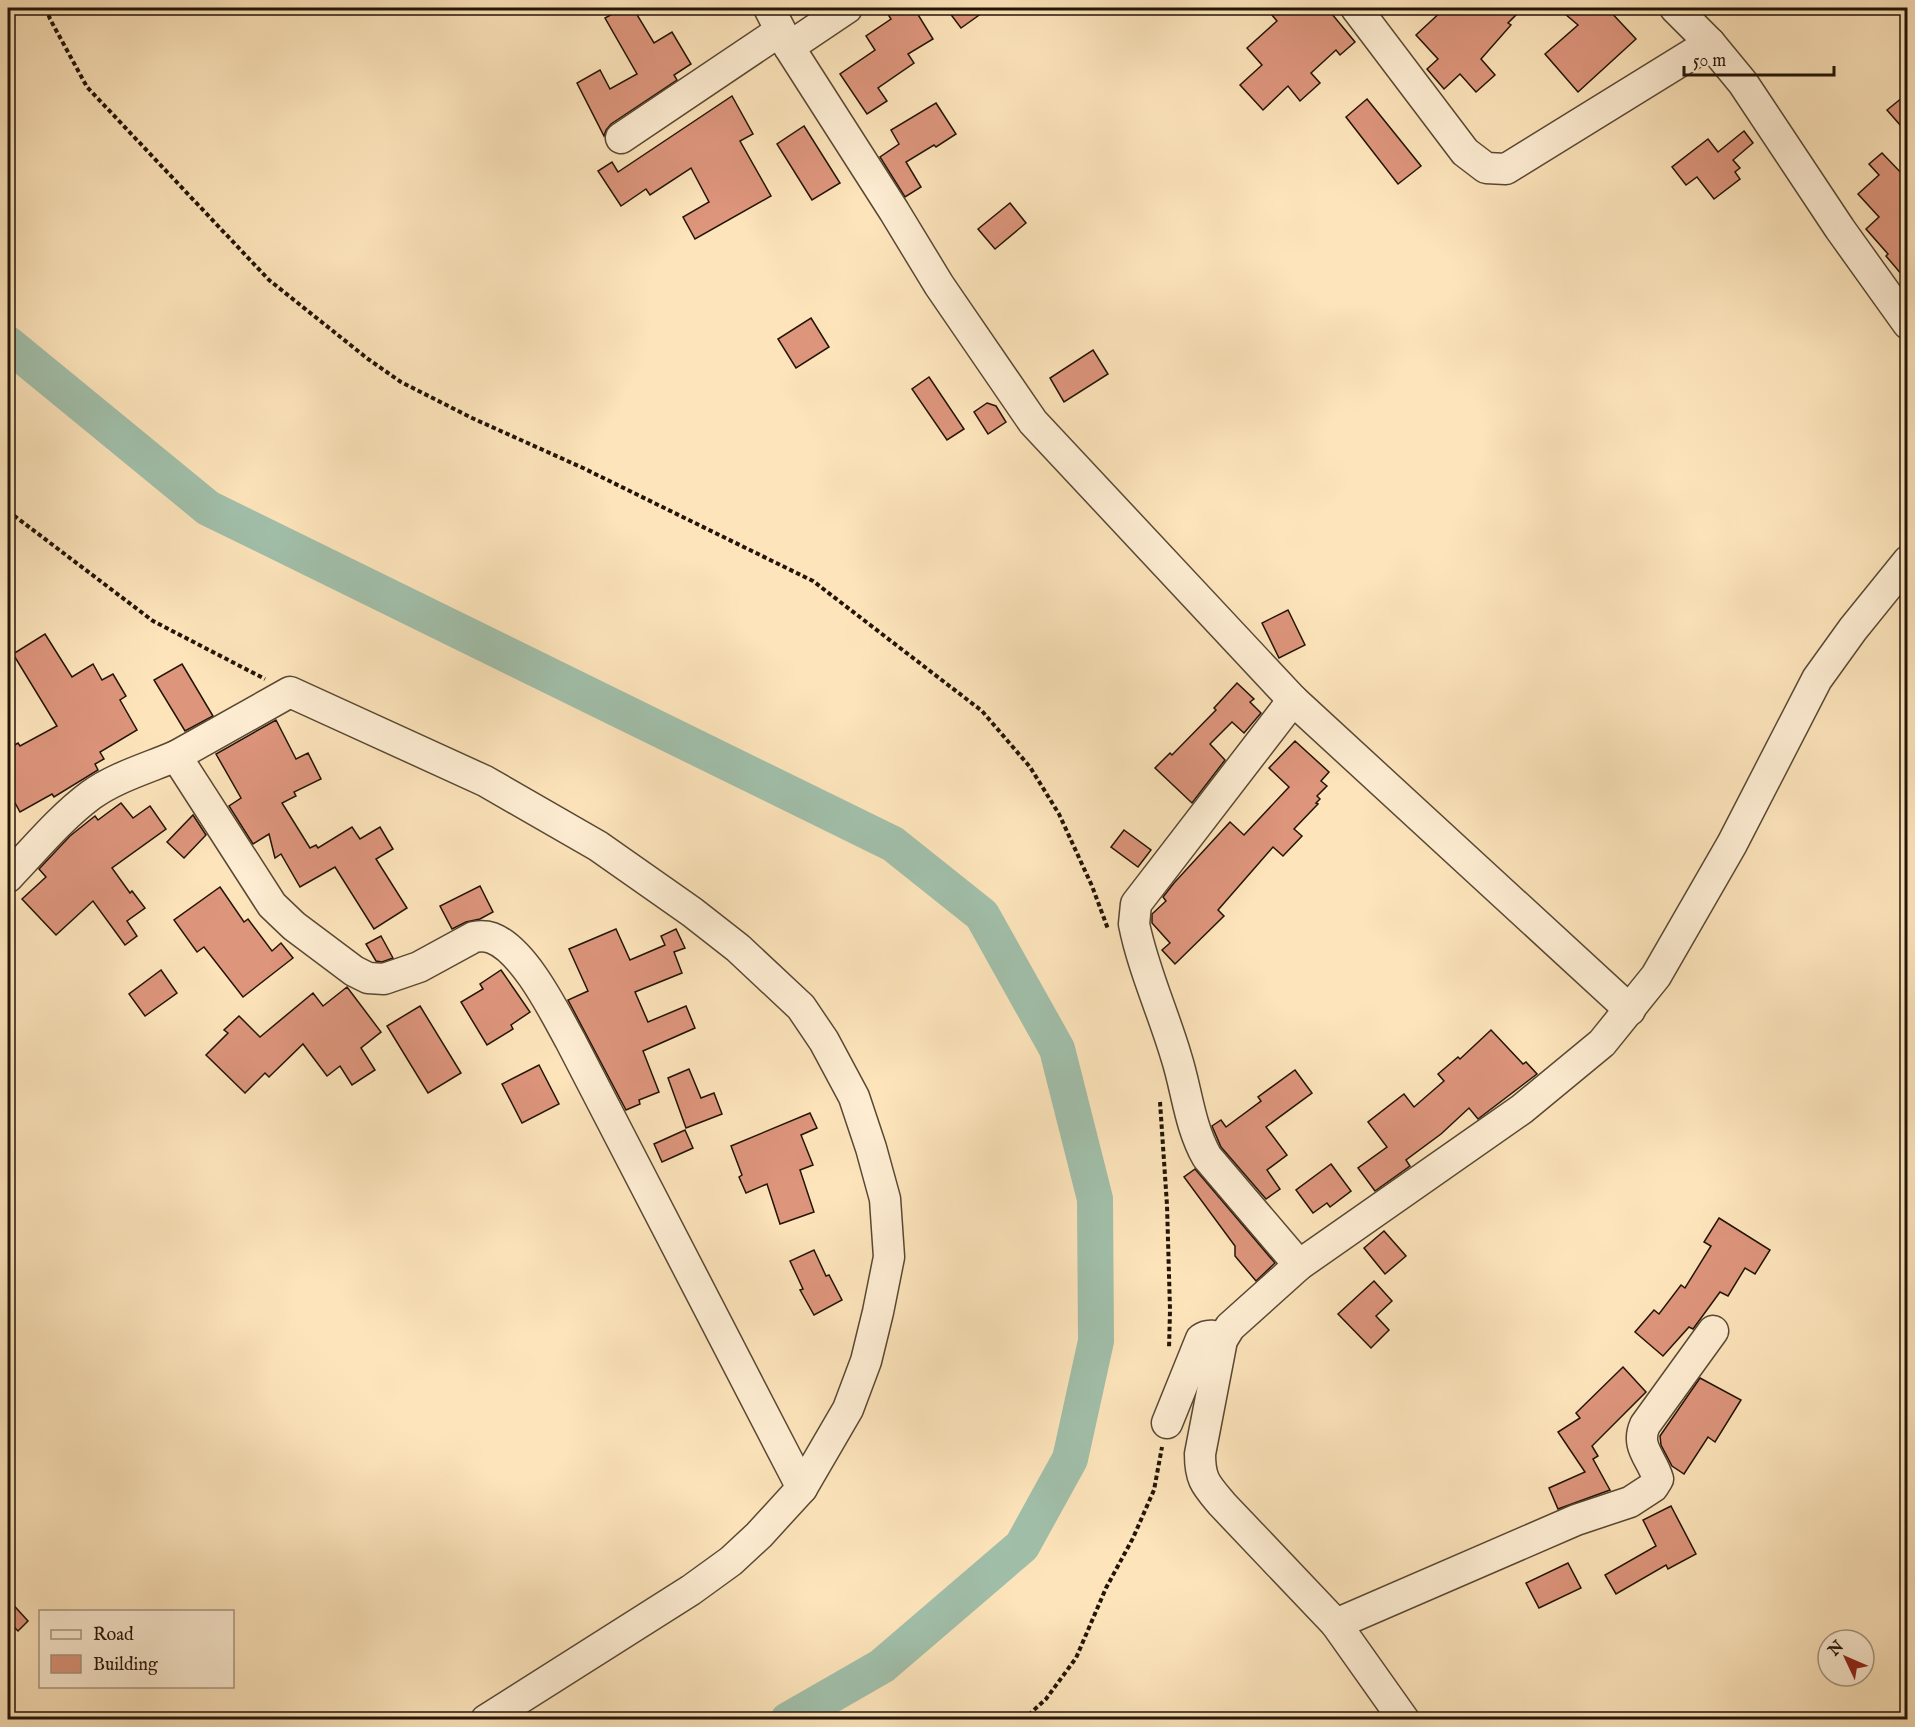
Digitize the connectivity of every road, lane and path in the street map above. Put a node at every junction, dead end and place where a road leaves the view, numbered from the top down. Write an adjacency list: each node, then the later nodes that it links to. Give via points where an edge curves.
1 (46, 8): 15 (path, via 87,87 269,280 368,359 401,382 472,418 813,581 982,711 1030,767 1059,814)
2 (847, 8): 5 (street)
3 (1356, 8): 6 (street, via 1465,152 1486,168 1506,169)
4 (1675, 8): 6 (street)
5 (779, 28): 7 (street); 12 (street, via 939,285 1033,422)
6 (1710, 43): 8 (street, via 1743,83)
7 (621, 138)
8 (1908, 324)
9 (8, 511): 11 (path, via 153,621)
10 (1908, 561): 16 (street, via 1817,679 1732,844 1656,976)
11 (290, 692): 13 (street); 23 (street, via 485,781 598,846 738,948 801,1007 824,1041 854,1097 871,1148 885,1199 889,1257 866,1361 852,1400)
12 (1293, 700): 16 (street); 18 (street, via 1137,904 1134,924 1177,1058 1199,1143)
13 (176, 756): 14 (street, via 91,795); 23 (street, via 272,905 354,971 368,978 384,979 419,967 474,937 492,938 514,953 537,982 570,1040)
14 (8, 877)
15 (1108, 930)
16 (1630, 1010): 18 (street, via 1602,1043 1522,1109)
17 (1159, 1092): 21 (path, via 1167,1216)
18 (1299, 1265): 20 (street, via 1230,1327)
19 (1713, 1331): 24 (street, via 1640,1435 1658,1479 1645,1494)
20 (1222, 1340): 22 (street, via 1210,1335 1202,1339); 24 (street, via 1200,1454 1200,1473 1222,1504)
21 (1169, 1355)
22 (1167, 1423): 26 (path, via 1154,1490 1076,1658 1046,1700)
23 (802, 1488): 25 (street, via 731,1561 692,1590)
24 (1336, 1624): 27 (street)
25 (486, 1719)
26 (1023, 1719)
27 (1404, 1719)

